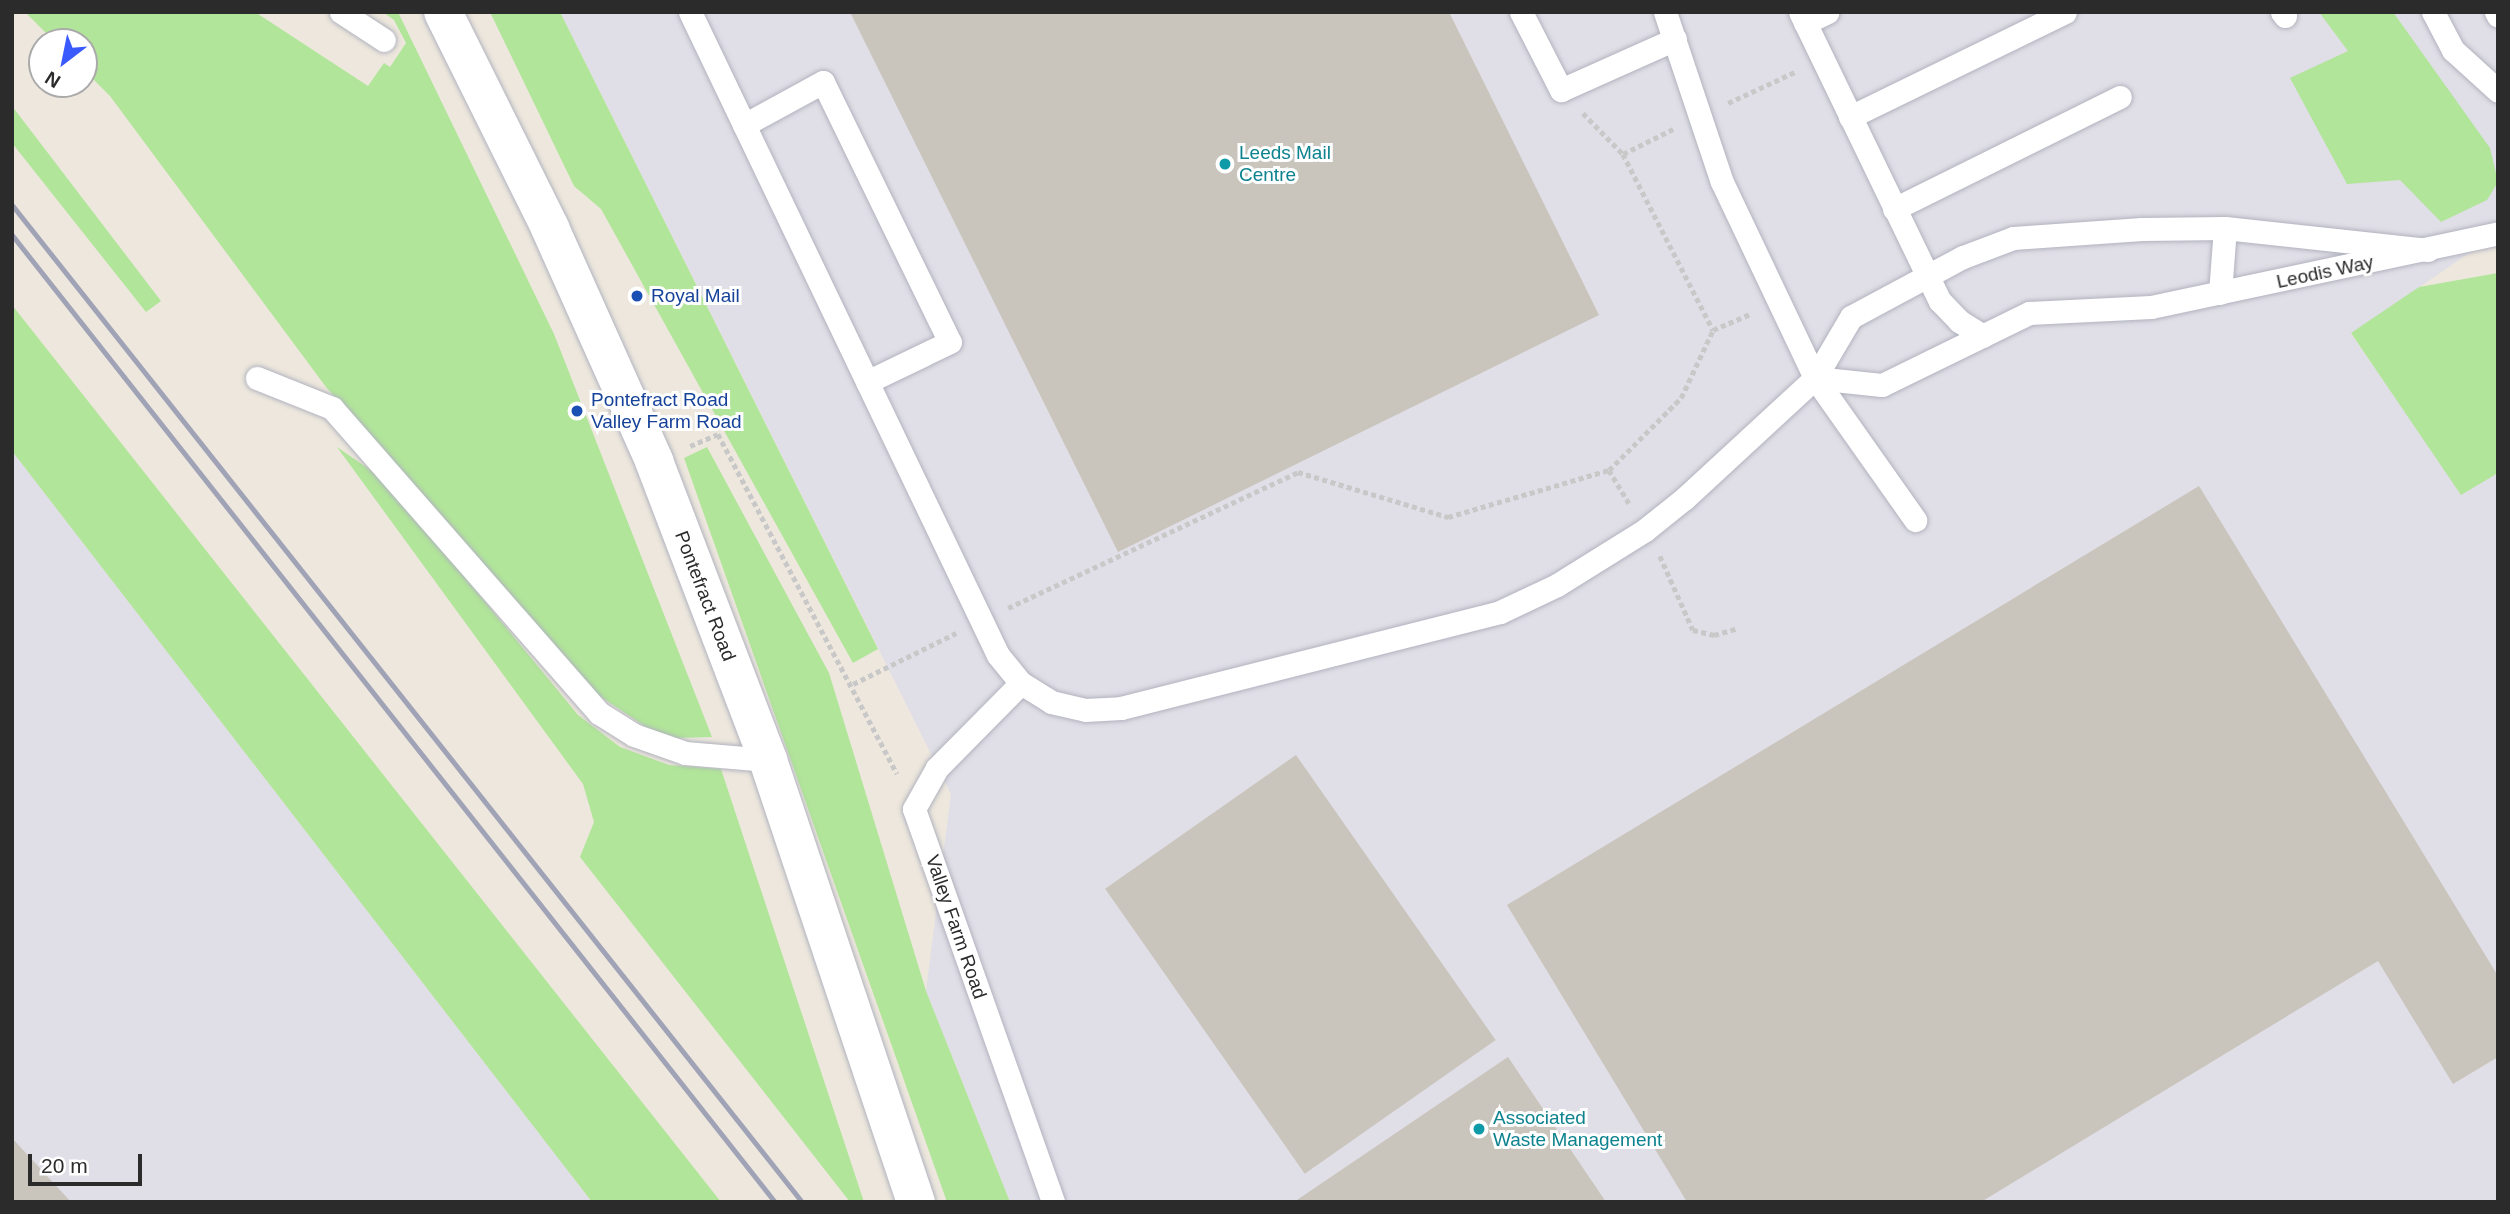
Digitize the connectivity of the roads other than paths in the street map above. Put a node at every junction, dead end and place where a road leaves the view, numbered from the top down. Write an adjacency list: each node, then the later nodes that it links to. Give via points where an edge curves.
1 (341, 12): 10 (lane)
2 (443, 12): 27 (main road, Pontefract Road, via 550,228 654,461)
3 (690, 12): 14 (lane)
4 (1521, 12): 9 (lane, via 1561,90)
5 (1828, 12): 8 (lane)
6 (2065, 12): 13 (lane)
7 (2433, 12): 11 (lane, via 2453,50)
8 (1803, 18): 13 (lane)
9 (1672, 22): 23 (lane, via 1722,182 1782,300)
10 (384, 40)
11 (2498, 91)
12 (2120, 97): 15 (lane)
13 (1850, 117): 15 (lane)
14 (744, 125): 24 (lane); 24 (lane, via 823,82 950,342)
15 (1894, 209): 19 (lane)
16 (2225, 228): 18 (lane); 19 (lane, via 2013,239); 20 (lane)
17 (2498, 233): 18 (lane, Leodis Way)
18 (2428, 250): 20 (lane, Leodis Way)
19 (1927, 276): 21 (lane, via 1940,301 1959,321); 23 (lane, via 1851,317)
20 (2220, 293): 21 (lane, Leodis Way, via 2151,307 2029,313)
21 (1983, 336): 23 (lane, Leodis Way, via 1882,385)
22 (257, 378): 27 (lane, via 332,408 599,713 634,735 685,752)
23 (1815, 378): 25 (lane); 26 (lane, via 1645,530 1557,585 1500,612 1134,704 1085,710 1051,702)
24 (867, 382): 26 (lane, via 998,655)
25 (1915, 520)
26 (1021, 683): 29 (lane, Valley Farm Road, via 937,768 914,809)
27 (768, 760): 28 (main road, Pontefract Road)
28 (916, 1202)
29 (1053, 1202)

